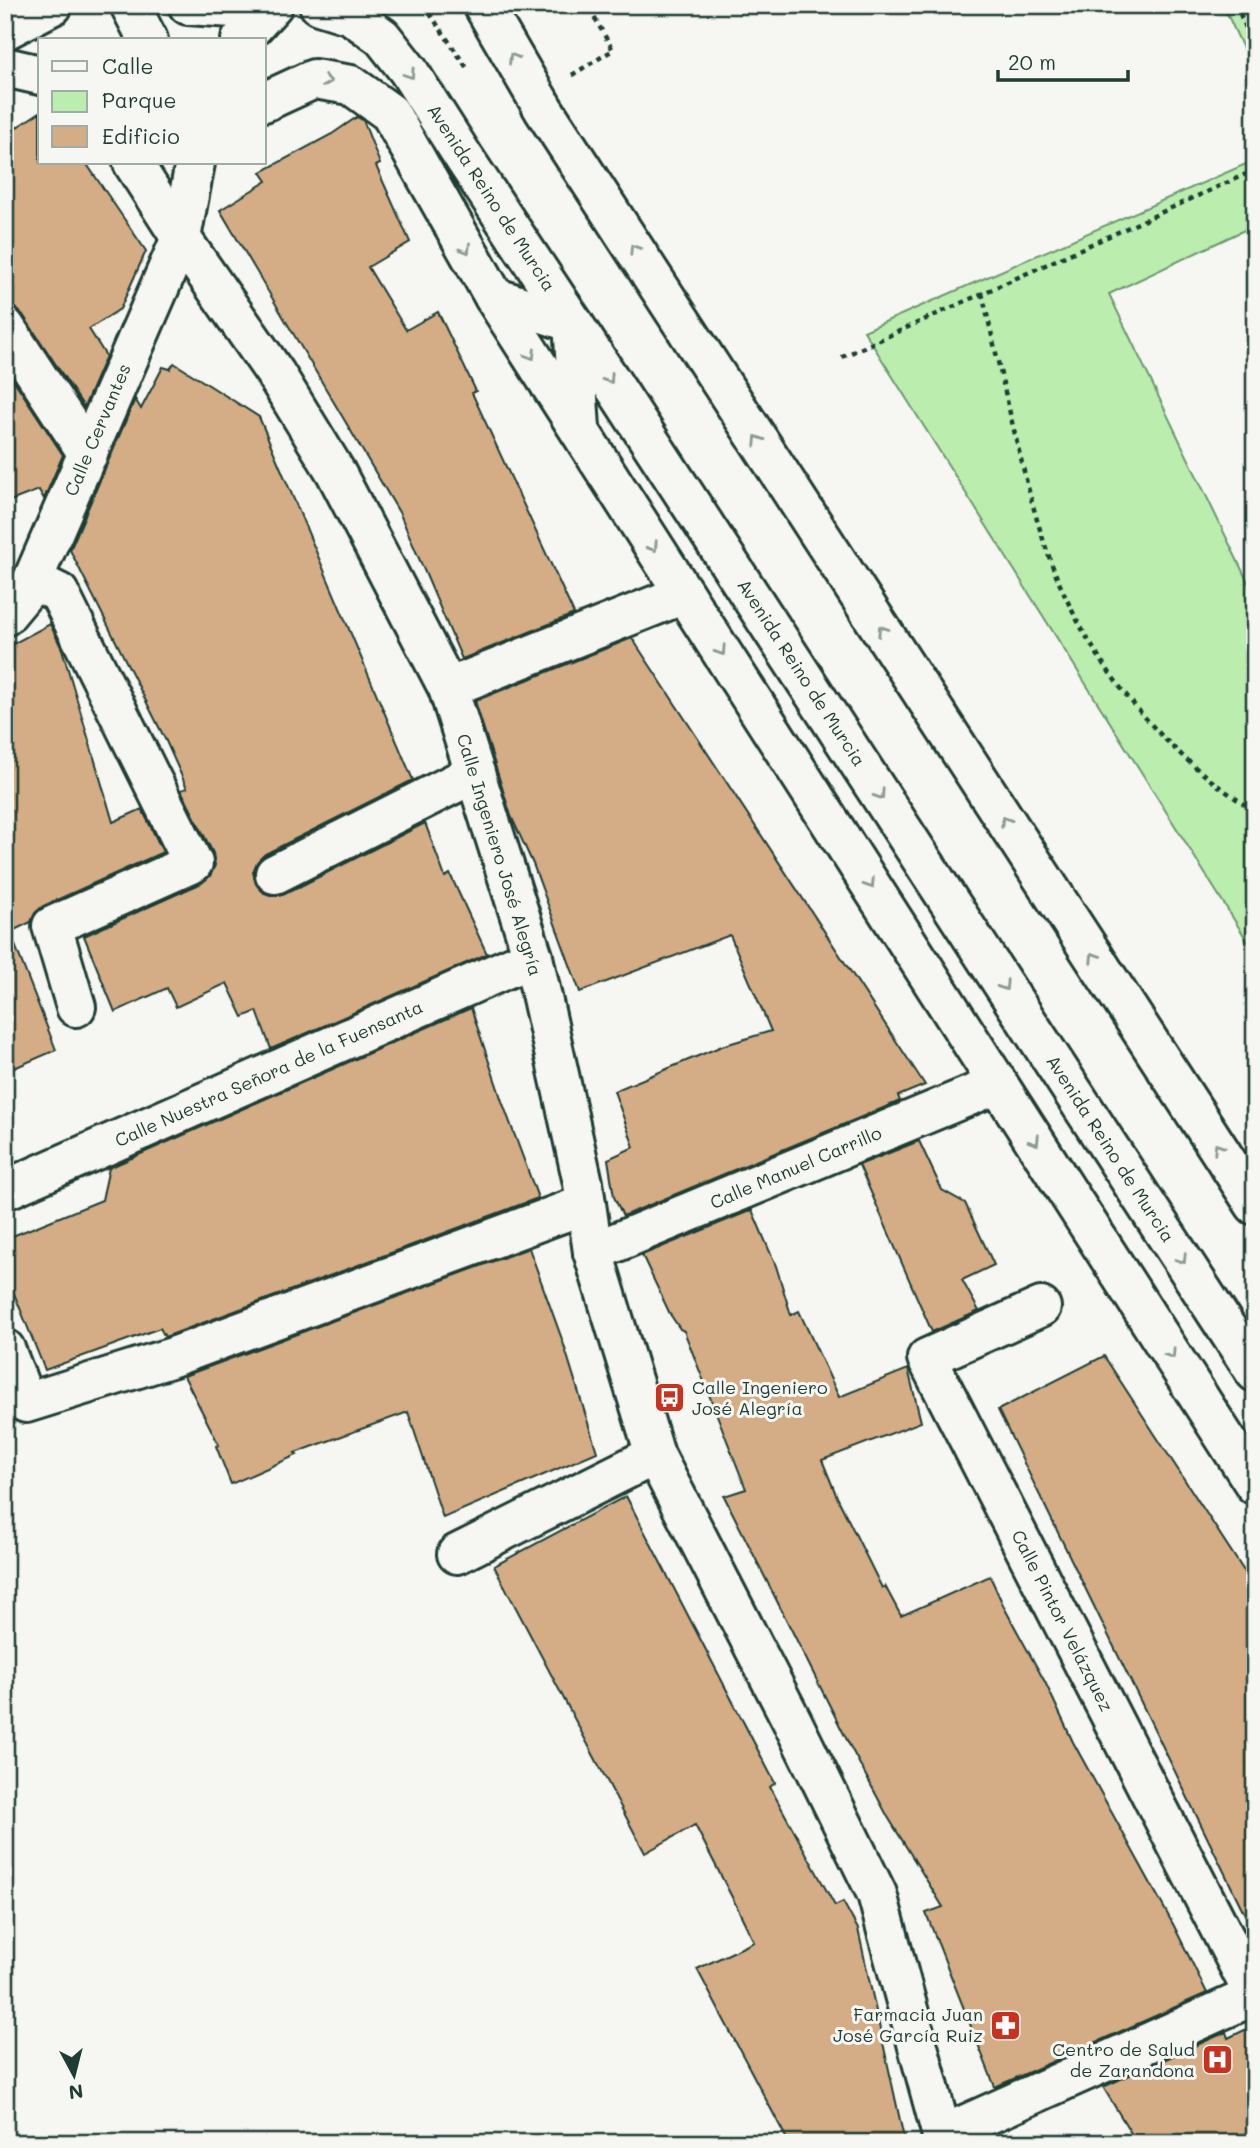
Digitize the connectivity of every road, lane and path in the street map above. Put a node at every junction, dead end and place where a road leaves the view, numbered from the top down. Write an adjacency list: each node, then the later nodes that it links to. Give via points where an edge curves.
1 (53, 5): 11 (street)
2 (130, 5): 12 (street)
3 (188, 5): 4 (street)
4 (249, 5)
5 (273, 5): 13 (street)
6 (319, 5): 26 (street, Avenida Reino de Murcia, one-way to 26, via 351,15 382,37)
7 (424, 5): 18 (path)
8 (587, 5): 15 (path)
9 (1236, 5): 14 (path)
10 (488, 11): 43 (street, one-way to 10, via 544,110)
11 (5, 30)
12 (147, 38)
13 (243, 38)
14 (1255, 48)
15 (613, 50)
16 (5, 67): 17 (street)
17 (38, 75)
18 (475, 80)
19 (266, 101): 25 (street, one-way to 25, via 314,79 351,85 390,113)
20 (134, 164): 23 (street)
21 (189, 165): 23 (street, via 167,193)
22 (1255, 170): 24 (path)
23 (172, 223): 30 (street, Calle Cervantes); 34 (street, Calle Ingeniero José Alegría, via 275,373 335,471)
24 (982, 293): 28 (path); 36 (path, via 1031,503 1059,580 1090,644 1133,703 1178,751)
25 (495, 297): 26 (street); 29 (street, one-way to 29)
26 (573, 323): 29 (street); 47 (street, Avenida Reino de Murcia, one-way to 47)
27 (5, 327): 30 (street)
28 (842, 357)
29 (580, 432): 32 (street, one-way to 32)
30 (88, 454): 31 (street, Calle Cervantes)
31 (33, 580): 33 (street, Calle Cervantes); 39 (street, via 59,593 193,863 51,926)
32 (684, 594): 34 (street); 40 (street, one-way to 40)
33 (5, 616)
34 (448, 688): 35 (street, Calle Ingeniero José Alegría)
35 (475, 773): 37 (street); 38 (street, Calle Ingeniero José Alegría)
36 (1255, 811)
37 (275, 874)
38 (533, 957): 41 (street, Calle Nuestra Señora de la Fuensanta); 42 (street, Calle Ingeniero José Alegría)
39 (76, 1007)
40 (998, 1084): 44 (street, Calle Manuel Carrillo); 49 (street, one-way to 49)
41 (5, 1190)
42 (586, 1204): 44 (street, Calle Ingeniero José Alegría); 46 (street, via 170,1358 26,1403)
43 (1255, 1205)
44 (593, 1252): 48 (street, Calle Ingeniero José Alegría)
45 (1041, 1307): 51 (street, Calle Pintor Velázquez, via 927,1358)
46 (5, 1349)
47 (1255, 1372)
48 (655, 1455): 50 (street); 52 (street, Calle Ingeniero José Alegría, via 877,1894)
49 (1255, 1485)
50 (457, 1554)
51 (1254, 1995): 52 (street)
52 (943, 2139)

